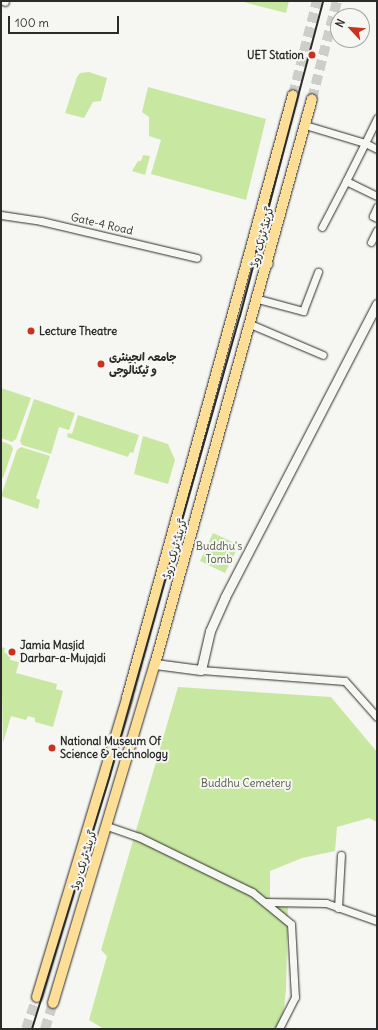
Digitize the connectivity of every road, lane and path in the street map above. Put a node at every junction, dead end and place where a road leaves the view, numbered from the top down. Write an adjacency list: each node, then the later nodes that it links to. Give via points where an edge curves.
1 (293, 95): 15 (main road, گرینڈ ٹرنک روڈ)
2 (312, 99): 4 (main road, گرینڈ ٹرنک روڈ)
3 (377, 118): 5 (street)
4 (305, 125): 5 (street); 17 (main road, گرینڈ ٹرنک روڈ)
5 (365, 143): 6 (street); 7 (street)
6 (377, 149)
7 (346, 181): 8 (street); 12 (street)
8 (377, 196)
9 (377, 208): 11 (street, via 373,216)
10 (1, 215): 16 (street, Gate-4 Road, via 41,221)
11 (377, 218)
12 (322, 227)
13 (377, 230): 14 (street)
14 (371, 242)
15 (250, 257): 17 (main road); 31 (main road, گرینڈ ٹرنک روڈ, via 127,698)
16 (197, 258)
17 (268, 264): 19 (main road, گرینڈ ٹرنک روڈ)
18 (318, 272): 19 (street, via 303,311)
19 (258, 299): 21 (main road, گرینڈ ٹرنک روڈ)
20 (377, 304): 24 (street, via 225,597 210,631)
21 (250, 324): 22 (street); 23 (main road, گرینڈ ٹرنک روڈ)
22 (323, 355)
23 (155, 664): 24 (street); 26 (main road, گرینڈ ٹرنک روڈ)
24 (200, 670): 25 (street, via 345,681)
25 (377, 717)
26 (107, 826): 28 (street, via 139,837 252,892); 32 (main road, گرینڈ ٹرنک روڈ)
27 (341, 855): 29 (street)
28 (265, 902): 29 (street, via 326,903); 33 (street, via 291,924 295,997)
29 (338, 908): 30 (street)
30 (377, 921)
31 (36, 997)
32 (53, 1003)
33 (279, 1029)

